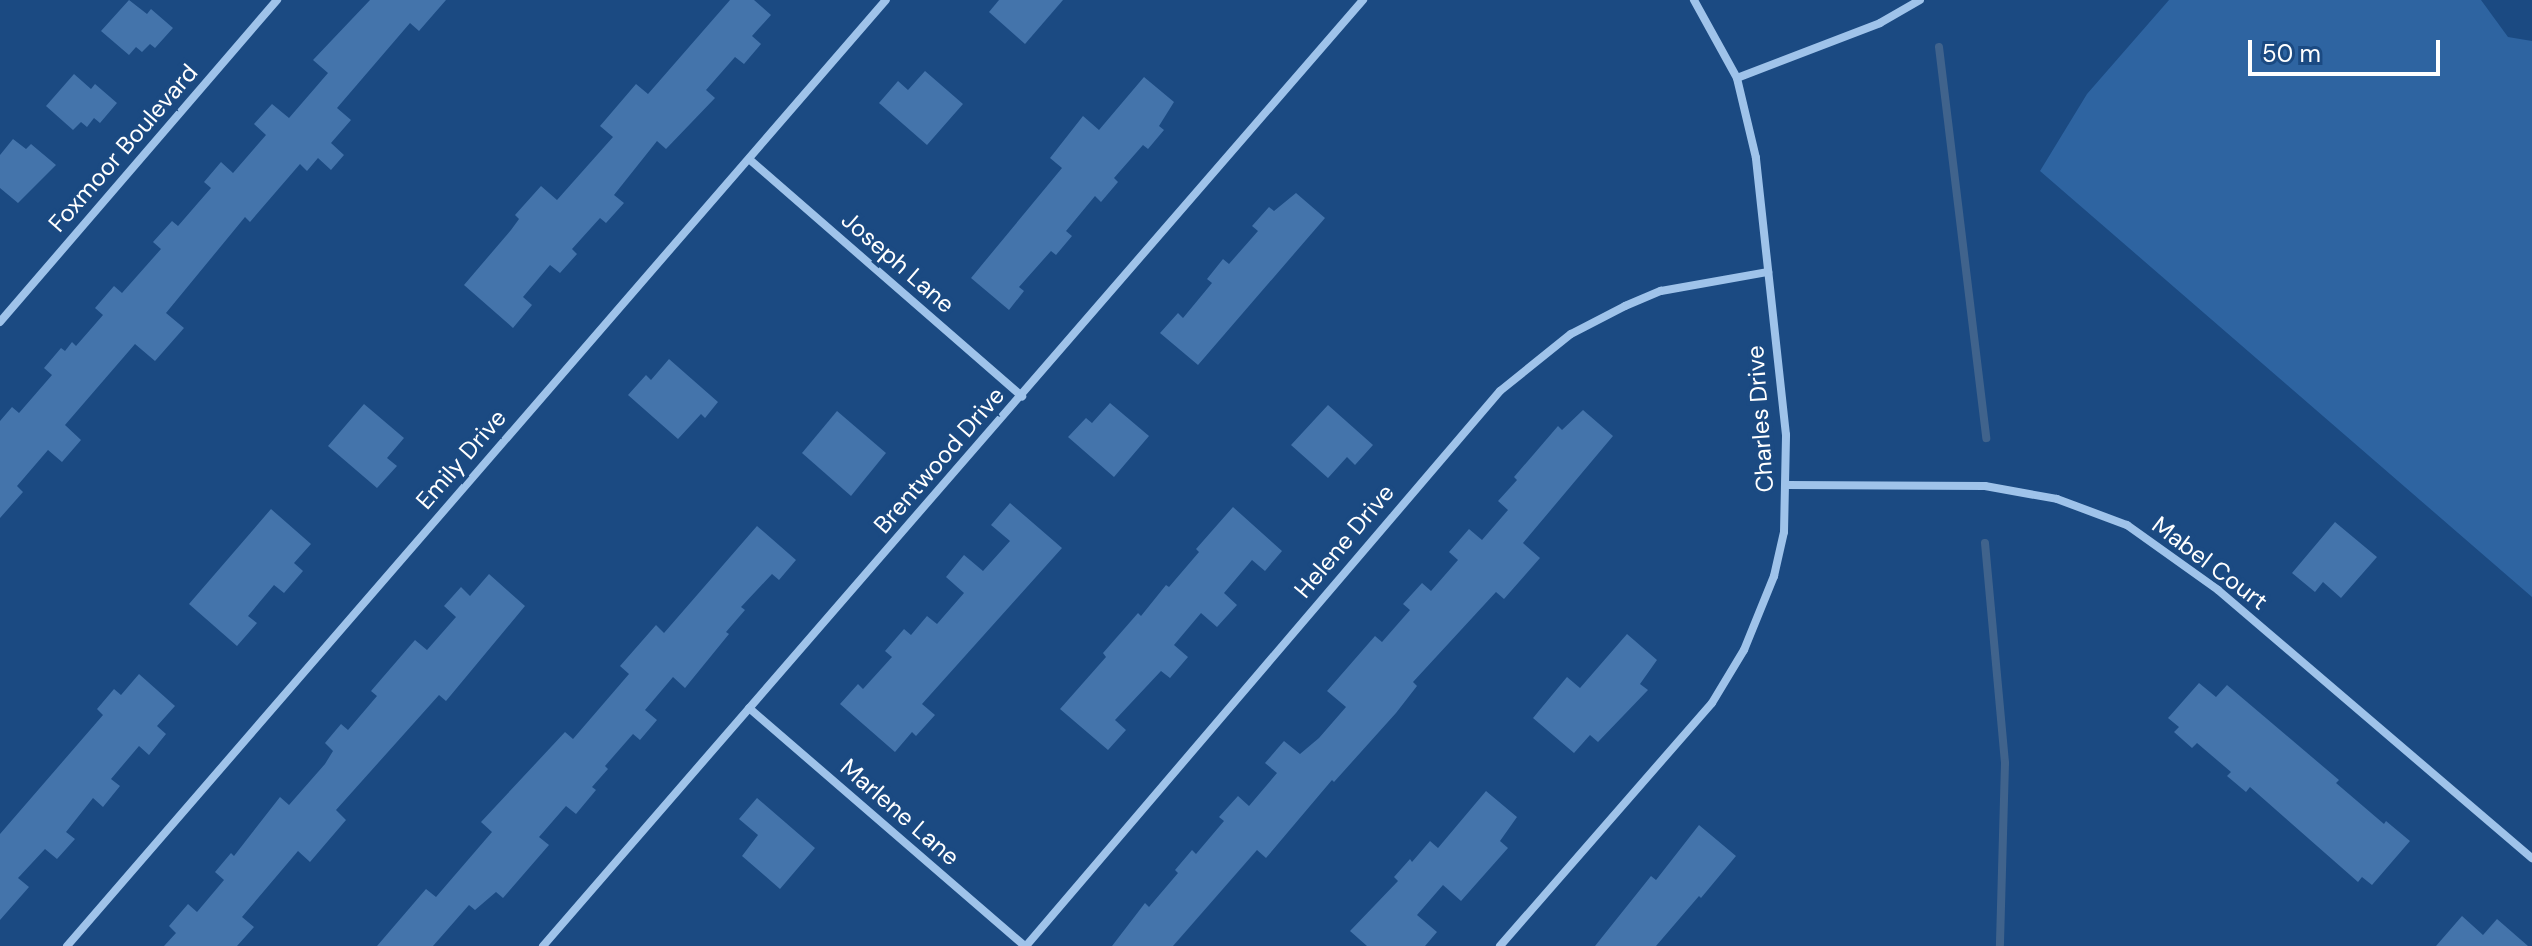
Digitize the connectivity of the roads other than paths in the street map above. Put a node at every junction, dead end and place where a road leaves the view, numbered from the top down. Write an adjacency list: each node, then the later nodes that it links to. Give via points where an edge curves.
1 (277, 0): 9 (street, Foxmoor Boulevard)
2 (886, 0): 7 (street, Emily Drive)
3 (1363, 0): 10 (street, Brentwood Drive)
4 (1694, 0): 6 (street, Charles Drive)
5 (1920, 0): 6 (street, via 1880,23)
6 (1737, 78): 8 (street, Charles Drive, via 1756,158)
7 (749, 159): 10 (street, Joseph Lane); 14 (street, Emily Drive)
8 (1768, 272): 11 (street, Charles Drive); 16 (street, Helene Drive, via 1661,291 1625,306 1571,334 1500,391)
9 (0, 322)
10 (1022, 396): 12 (street, Brentwood Drive)
11 (1787, 485): 13 (street, Mabel Court, via 1985,486 2057,499 2127,525 2218,590); 17 (street, Charles Drive, via 1774,576 1744,650 1712,703)
12 (749, 708): 15 (street, Brentwood Drive); 16 (street, Marlene Lane)
13 (2532, 858)
14 (67, 946)
15 (543, 946)
16 (1025, 946)
17 (1500, 946)

